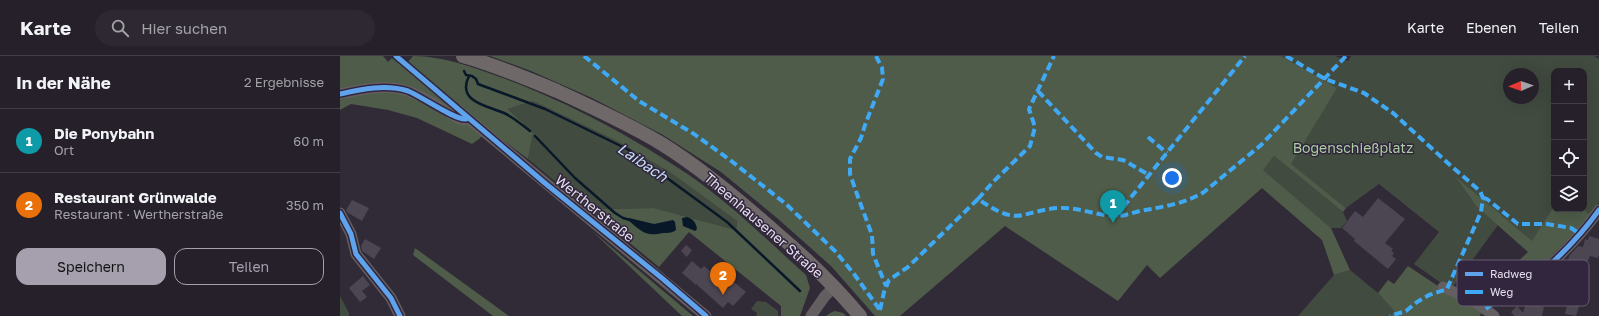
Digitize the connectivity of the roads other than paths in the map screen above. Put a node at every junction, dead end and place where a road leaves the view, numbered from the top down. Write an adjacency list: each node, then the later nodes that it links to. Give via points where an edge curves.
1 (463, 56): 8 (main road, Theenhausener Straße, via 524,77 593,107 662,144 746,206)
2 (340, 94): 4 (street, Wertherstraße, via 372,88 396,88 421,98 459,119)
3 (458, 110): 4 (street, Wertherstraße)
4 (468, 118): 13 (street, Wertherstraße)
5 (1599, 210): 7 (street, via 1586,228)
6 (340, 213): 12 (street, via 351,234 356,254 391,298)
7 (1553, 260)
8 (834, 287): 14 (street); 15 (main road, Theenhausener Straße)
9 (1443, 287): 10 (street)
10 (1457, 293)
11 (1481, 306): 16 (street)
12 (400, 316)
13 (706, 316)
14 (811, 316)
15 (860, 316)
16 (1494, 316)

